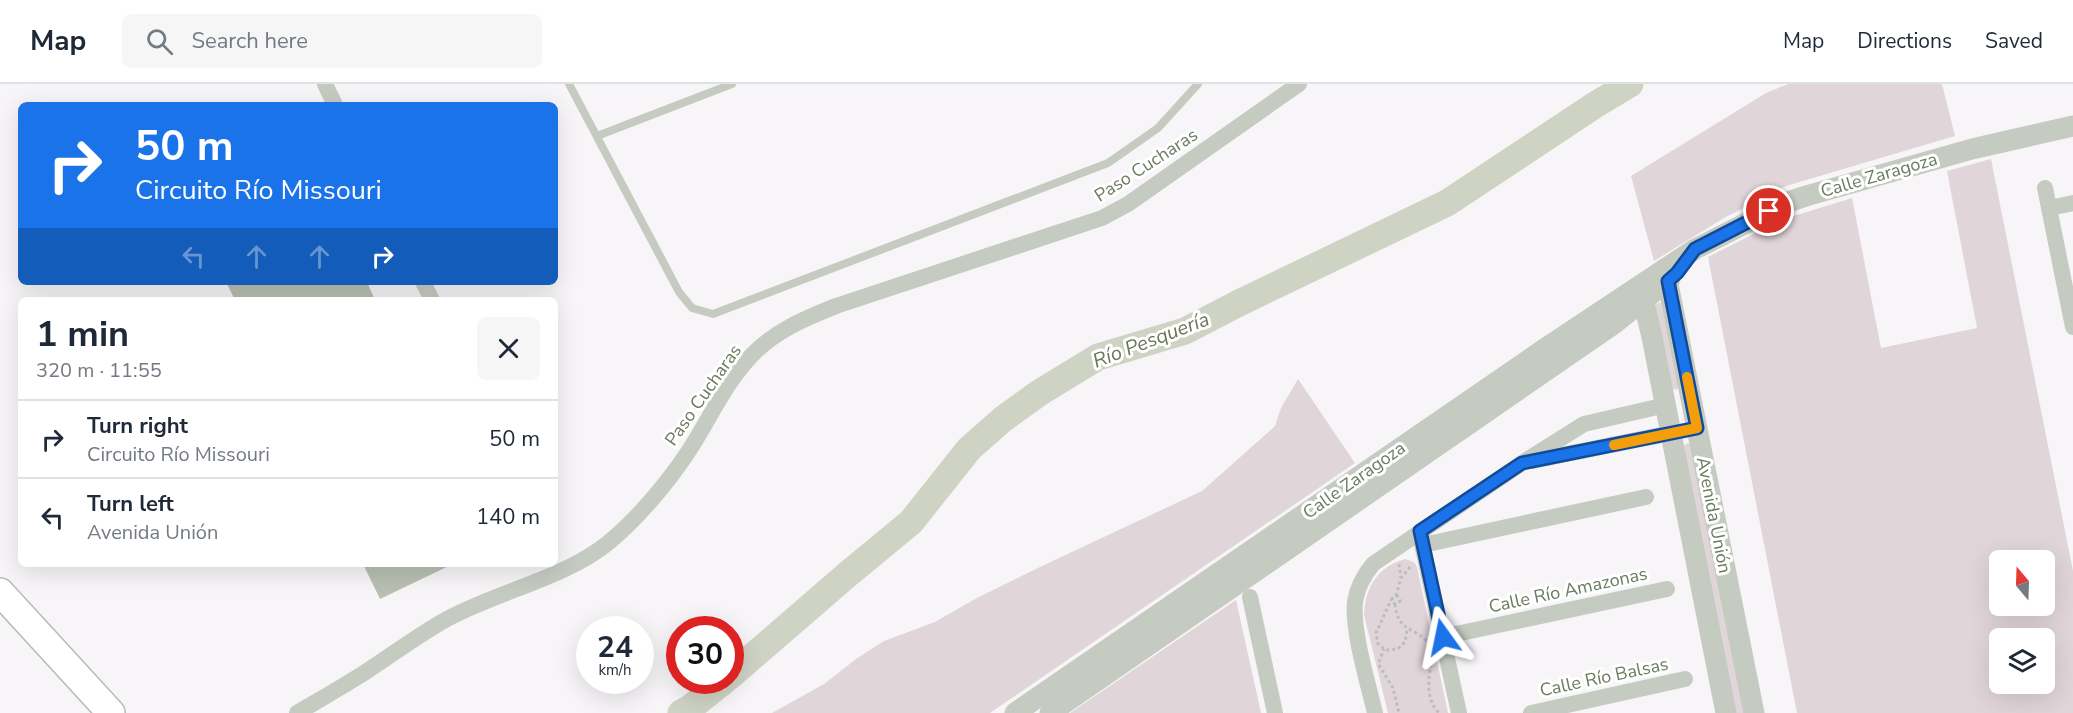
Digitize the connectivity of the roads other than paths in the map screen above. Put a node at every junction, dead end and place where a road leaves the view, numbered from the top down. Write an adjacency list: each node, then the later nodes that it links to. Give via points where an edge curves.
1 (325, 84): 6 (street)
2 (569, 84): 8 (lane)
3 (732, 84): 8 (lane)
4 (1198, 84): 8 (lane, via 1158,128 1108,163 713,314 692,308 679,292)
5 (1299, 84): 34 (street, Paso Cucharas, via 1128,204 1102,218 836,306 782,331 741,368 685,456 607,544 573,564 447,619)
6 (334, 102)
7 (2073, 126): 9 (street, Calle Zaragoza)
8 (597, 136)
9 (2016, 138): 10 (street); 14 (street, Calle Zaragoza, via 1788,202 1695,249)
10 (2073, 138)
11 (2046, 188): 13 (street)
12 (2073, 203): 13 (street)
13 (2049, 208): 16 (street)
14 (1667, 275): 15 (street, Calle Zaragoza); 20 (street, Avenida Unión)
15 (1642, 293): 17 (street, Calle Zaragoza); 19 (street, Avenida Unión); 27 (street, Calle Zaragoza, via 1543,350)
16 (2071, 300): 18 (street)
17 (1615, 323): 19 (street, via 1636,324); 27 (street, Calle Zaragoza)
18 (2073, 327)
19 (1652, 337): 21 (street, Avenida Unión)
20 (1692, 399): 21 (street); 22 (street, Avenida Unión)
21 (1666, 405): 23 (street, Avenida Unión); 24 (street, via 1584,424)
22 (1697, 428): 23 (street); 42 (street, Avenida Unión)
23 (1671, 433): 24 (street); 41 (street, Avenida Unión)
24 (1522, 463): 26 (street)
25 (1646, 496): 26 (street)
26 (1421, 538): 31 (street); 38 (street, via 1375,562 1356,595 1356,627)
27 (1247, 565): 35 (street, Calle Zaragoza); 36 (street, Calle Zaragoza)
28 (1667, 589): 31 (street, Calle Río Amazonas)
29 (0, 592): 33 (main road)
30 (1250, 597): 37 (street)
31 (1437, 642): 39 (street)
32 (1685, 679): 40 (street, Calle Río Balsas)
33 (111, 713)
34 (297, 713)
35 (1015, 713)
36 (1050, 713)
37 (1275, 713)
38 (1375, 713)
39 (1459, 713)
40 (1532, 713)
41 (1726, 713)
42 (1754, 713)

